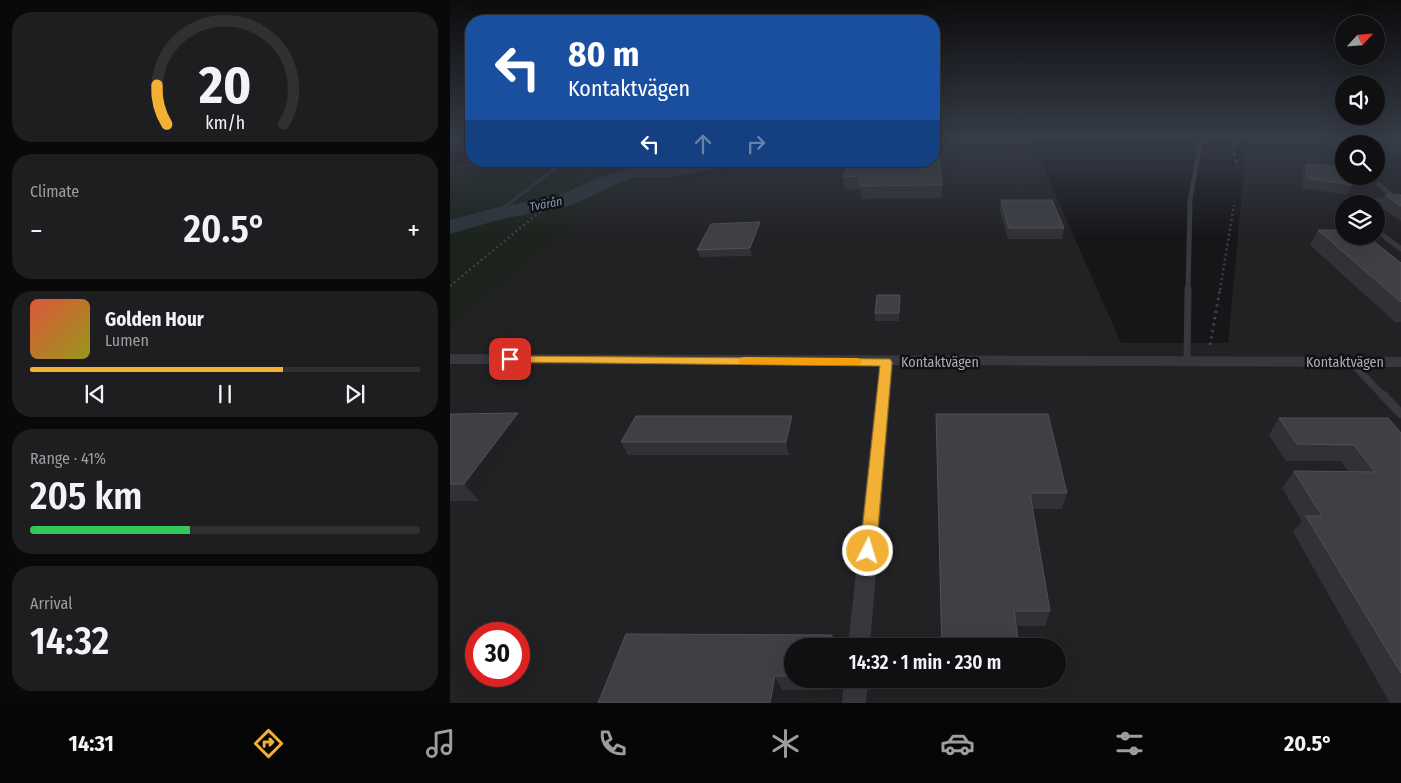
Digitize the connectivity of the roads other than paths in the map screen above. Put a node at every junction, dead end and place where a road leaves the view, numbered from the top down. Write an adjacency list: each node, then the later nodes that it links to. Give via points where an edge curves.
1 (1195, 172): 8 (lane, via 1189,208)
2 (1379, 185): 3 (lane, via 1394,197)
3 (1385, 199)
4 (1385, 237): 5 (lane)
5 (1401, 249)
6 (450, 359): 7 (street, Kontaktvägen)
7 (886, 362): 8 (street, Kontaktvägen); 12 (street)
8 (1187, 362): 9 (street, Kontaktvägen)
9 (1351, 362): 10 (street, Kontaktvägen); 11 (lane)
10 (1401, 362)
11 (1401, 414)
12 (860, 638)
13 (855, 688): 14 (street)
14 (854, 703)

